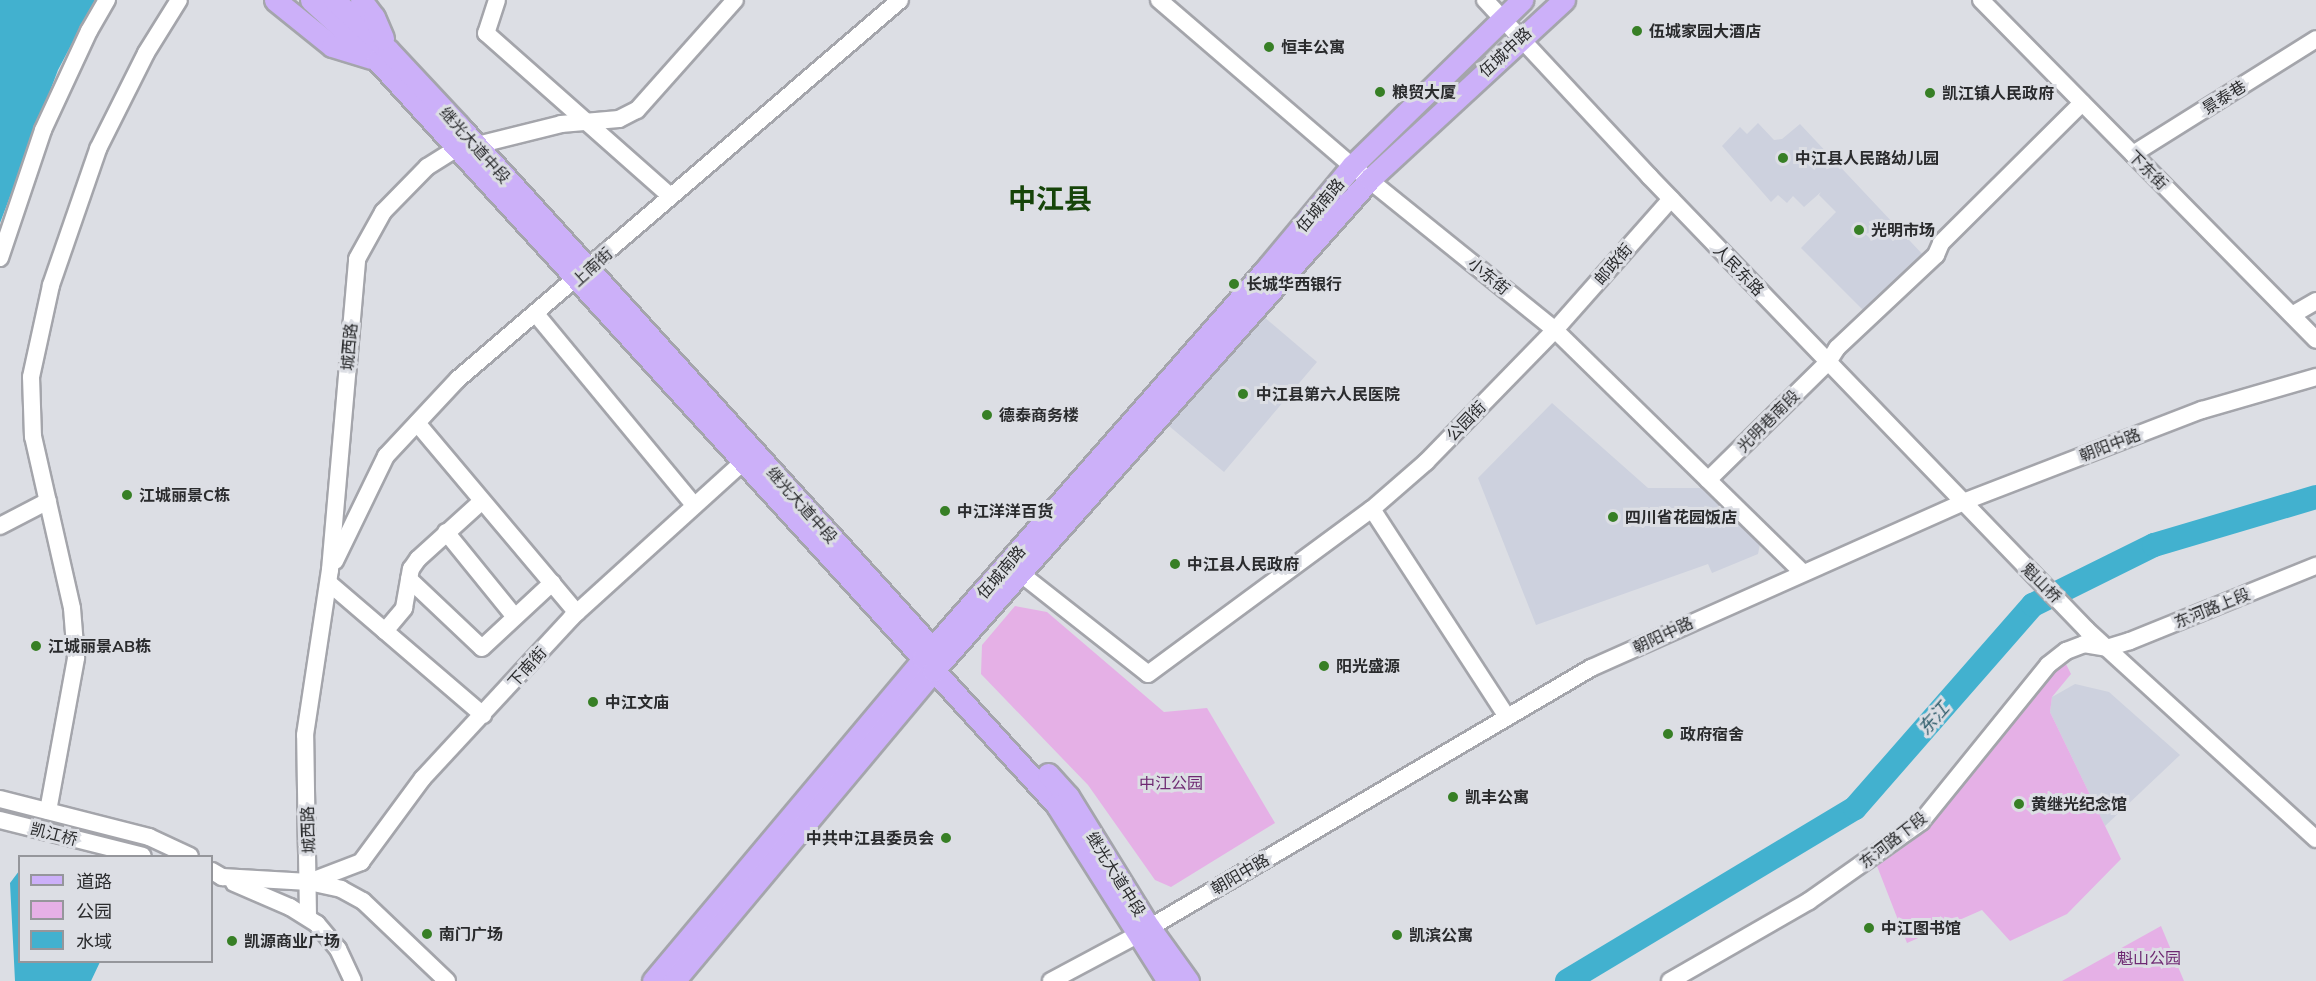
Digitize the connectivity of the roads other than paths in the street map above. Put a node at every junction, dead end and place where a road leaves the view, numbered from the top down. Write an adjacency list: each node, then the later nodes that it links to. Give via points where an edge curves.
1 (107, 0): 27 (street, via 44,130)
2 (179, 0): 39 (street, via 146,53 98,150 51,285 31,377 33,437)
3 (275, 0): 18 (main road, via 332,46)
4 (311, 0): 14 (main road)
5 (334, 0): 14 (main road)
6 (498, 0): 20 (street, via 486,33)
7 (735, 0): 20 (street, 城西路, via 637,110 619,119)
8 (900, 0): 25 (street, 上南街)
9 (1159, 0): 23 (street, 小东街)
10 (1485, 0): 15 (street, 人民东路)
11 (1522, 0): 15 (main road, 伍城中路)
12 (1564, 0): 16 (main road, 伍城中路)
13 (1981, 0): 19 (street, 下东街)
14 (355, 17): 18 (main road, 继光大道中段); 18 (main road, via 374,17)
15 (1501, 18): 16 (street, 人民东路); 23 (main road, 伍城中路)
16 (1520, 38): 24 (main road, 伍城中路); 26 (street, 人民东路)
17 (2316, 39): 22 (street, 景泰巷)
18 (383, 55): 21 (main road, 继光大道中段)
19 (2082, 103): 22 (street, 下东街); 34 (street, 光明巷南段, via 1941,243 1936,255 1837,348)
20 (589, 123): 21 (street, 城西路, via 561,124); 25 (street)
21 (469, 148): 28 (main road, 继光大道中段); 50 (street, 城西路, via 428,167 383,212 357,259)
22 (2133, 154): 31 (street, 下东街)
23 (1352, 166): 24 (street, 小东街); 48 (main road, 伍城南路)
24 (1370, 180): 32 (street, 小东街); 48 (main road, 伍城南路)
25 (670, 196): 28 (street, 上南街)
26 (1671, 199): 32 (street, 邮政街); 34 (street, 人民东路)
27 (0, 258)
28 (581, 276): 30 (street, 上南街); 37 (main road, 继光大道中段)
29 (2316, 301): 31 (street)
30 (536, 314): 36 (street, 上南街, via 458,379); 42 (street)
31 (2292, 315): 33 (street, 下东街)
32 (1555, 330): 38 (street, 小东街); 43 (street, 公园街, via 1426,462)
33 (2316, 340)
34 (1828, 362): 38 (street, 光明巷南段); 41 (street, 人民东路)
35 (2316, 377): 41 (street, 朝阳中路, via 2202,410)
36 (417, 423): 40 (street); 50 (street, 上南街, via 386,456)
37 (748, 458): 42 (street, 下南街); 57 (main road, 继光大道中段)
38 (1708, 480): 49 (street, 小东街)
39 (48, 501): 44 (street); 61 (street, via 72,608 76,658)
40 (482, 501): 45 (street); 52 (street)
41 (1963, 502): 46 (street, 人民东路); 49 (street, 朝阳中路)
42 (694, 505): 53 (street, 下南街)
43 (1372, 509): 48 (street, 公园街, via 1148,674); 59 (street)
44 (0, 526)
45 (446, 532): 51 (street, via 418,559); 54 (street)
46 (1996, 537): 56 (street, 魁山桥)
47 (2316, 566): 56 (street, 东河路上段)
48 (1014, 569): 57 (main road, 伍城南路)
49 (1802, 572): 59 (street, 朝阳中路, via 1591,668)
50 (329, 577): 55 (street); 67 (street, 城西路, via 305,735)
51 (409, 579): 54 (street, via 482,648); 55 (street, via 404,609)
52 (552, 583): 53 (street); 54 (street)
53 (577, 613): 58 (street, 下南街)
54 (515, 617)
55 (384, 631): 58 (street)
56 (2107, 648): 63 (street, 魁山桥); 77 (street, 东河路下段, via 2084,644 2066,651 2048,665 1921,822 1809,901)
57 (933, 660): 69 (main road, 继光大道中段, via 1056,804); 72 (main road, 伍城南路); 73 (main road, 伍城南路)
58 (483, 715): 67 (street, 下南街, via 423,778 361,862)
59 (1507, 717): 69 (street, 朝阳中路)
60 (0, 799): 61 (street)
61 (48, 811): 65 (street, via 149,837)
62 (0, 820): 64 (street, 凯江桥)
63 (2316, 839)
64 (139, 855)
65 (188, 855)
66 (215, 874): 67 (street); 68 (street)
67 (309, 882): 68 (street, 城西路); 71 (street, via 341,889 363,901)
68 (308, 917): 70 (street, via 332,940)
69 (1143, 931): 74 (street, 朝阳中路); 75 (main road, 继光大道中段); 76 (main road, 继光大道中段)
70 (352, 981)
71 (447, 981)
72 (653, 981)
73 (674, 981)
74 (1051, 981)
75 (1168, 981)
76 (1188, 981)
77 (1670, 981)

